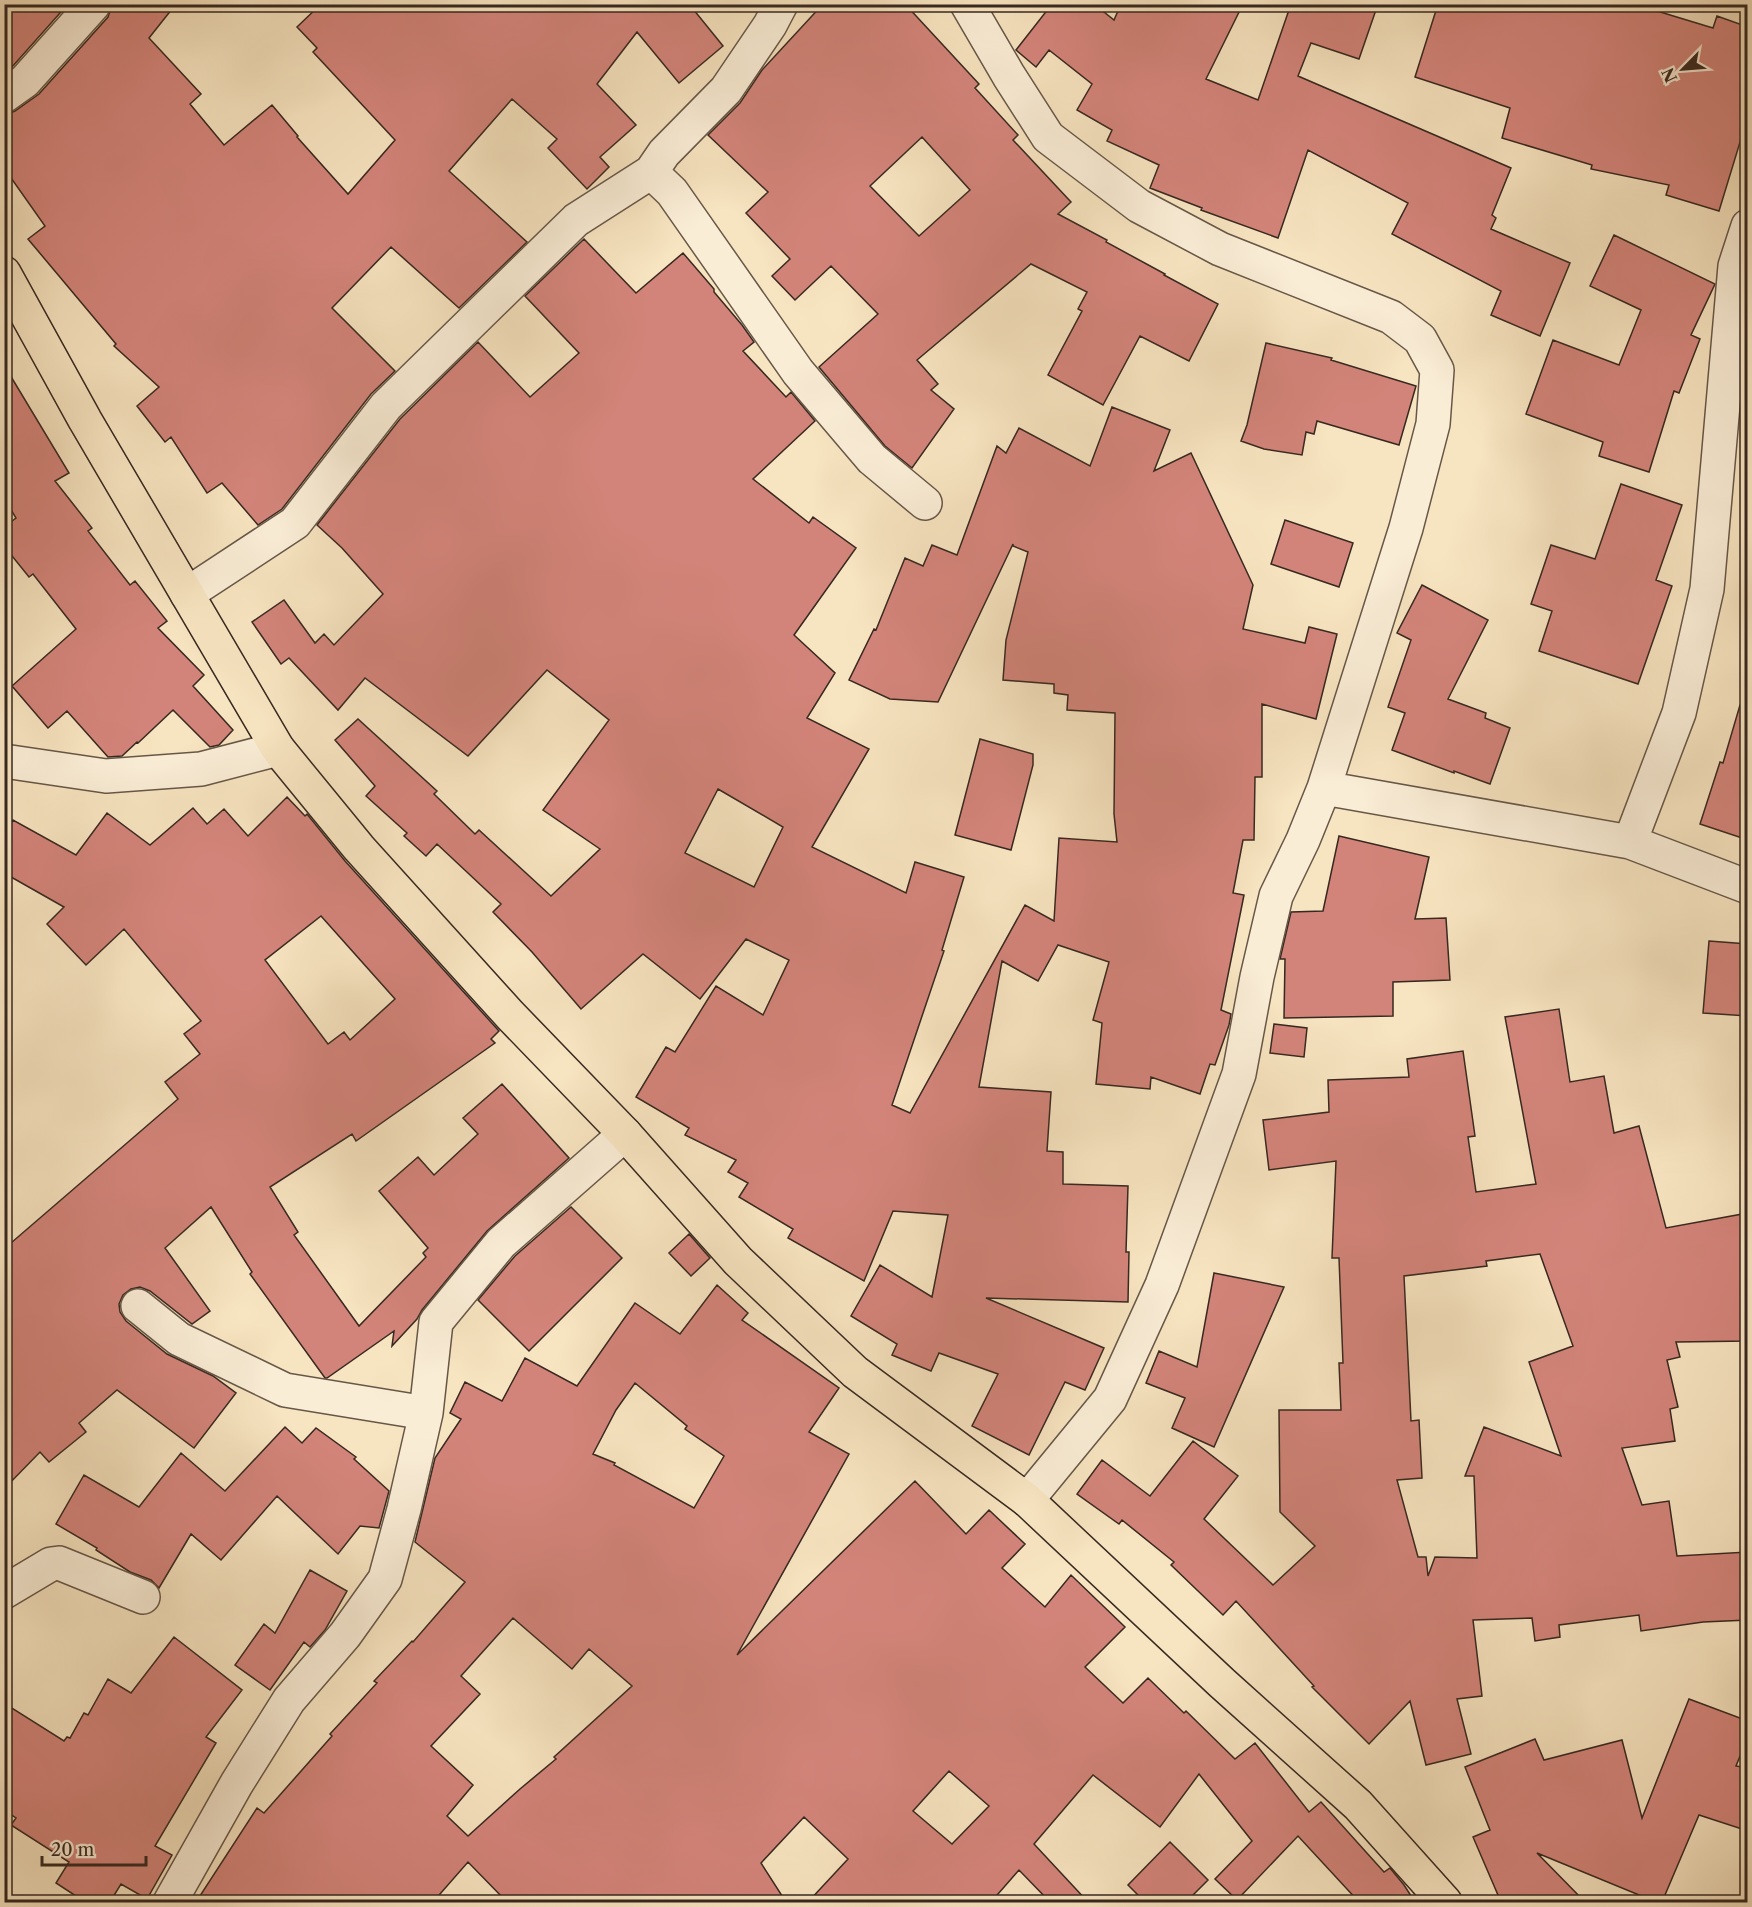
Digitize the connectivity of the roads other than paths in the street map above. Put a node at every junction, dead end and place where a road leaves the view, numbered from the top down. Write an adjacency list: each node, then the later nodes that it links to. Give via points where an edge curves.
1 (94, 4): 4 (street, via 24,81)
2 (781, 4): 5 (street, via 726,90 664,153)
3 (967, 4): 12 (street, via 1048,137 1159,217 1220,249 1390,317 1420,339 1437,370 1433,424 1406,528)
4 (4, 96)
5 (651, 172): 8 (street, via 672,192 798,372 872,459); 9 (street, via 576,220 386,406 295,524)
6 (1748, 226): 13 (street, via 1735,266 1707,589 1679,713)
7 (4, 273): 9 (main road)
8 (925, 503)
9 (187, 594): 10 (main road)
10 (278, 749): 11 (street, via 201,769 106,776); 15 (main road, via 366,857)
11 (4, 761)
12 (1324, 788): 13 (street); 18 (street, via 1276,896 1239,1074 1162,1285 1110,1399)
13 (1630, 842): 14 (street)
14 (1748, 887)
15 (625, 1134): 17 (street, via 501,1243 436,1322); 18 (main road, via 738,1261 855,1372)
16 (138, 1306): 17 (street, via 179,1339 285,1390)
17 (426, 1413): 21 (street, via 385,1579 345,1635 289,1700)
18 (1028, 1500): 22 (main road, via 1358,1805)
19 (4, 1592): 20 (street, via 59,1563)
20 (143, 1597)
21 (170, 1902)
22 (1445, 1902)

